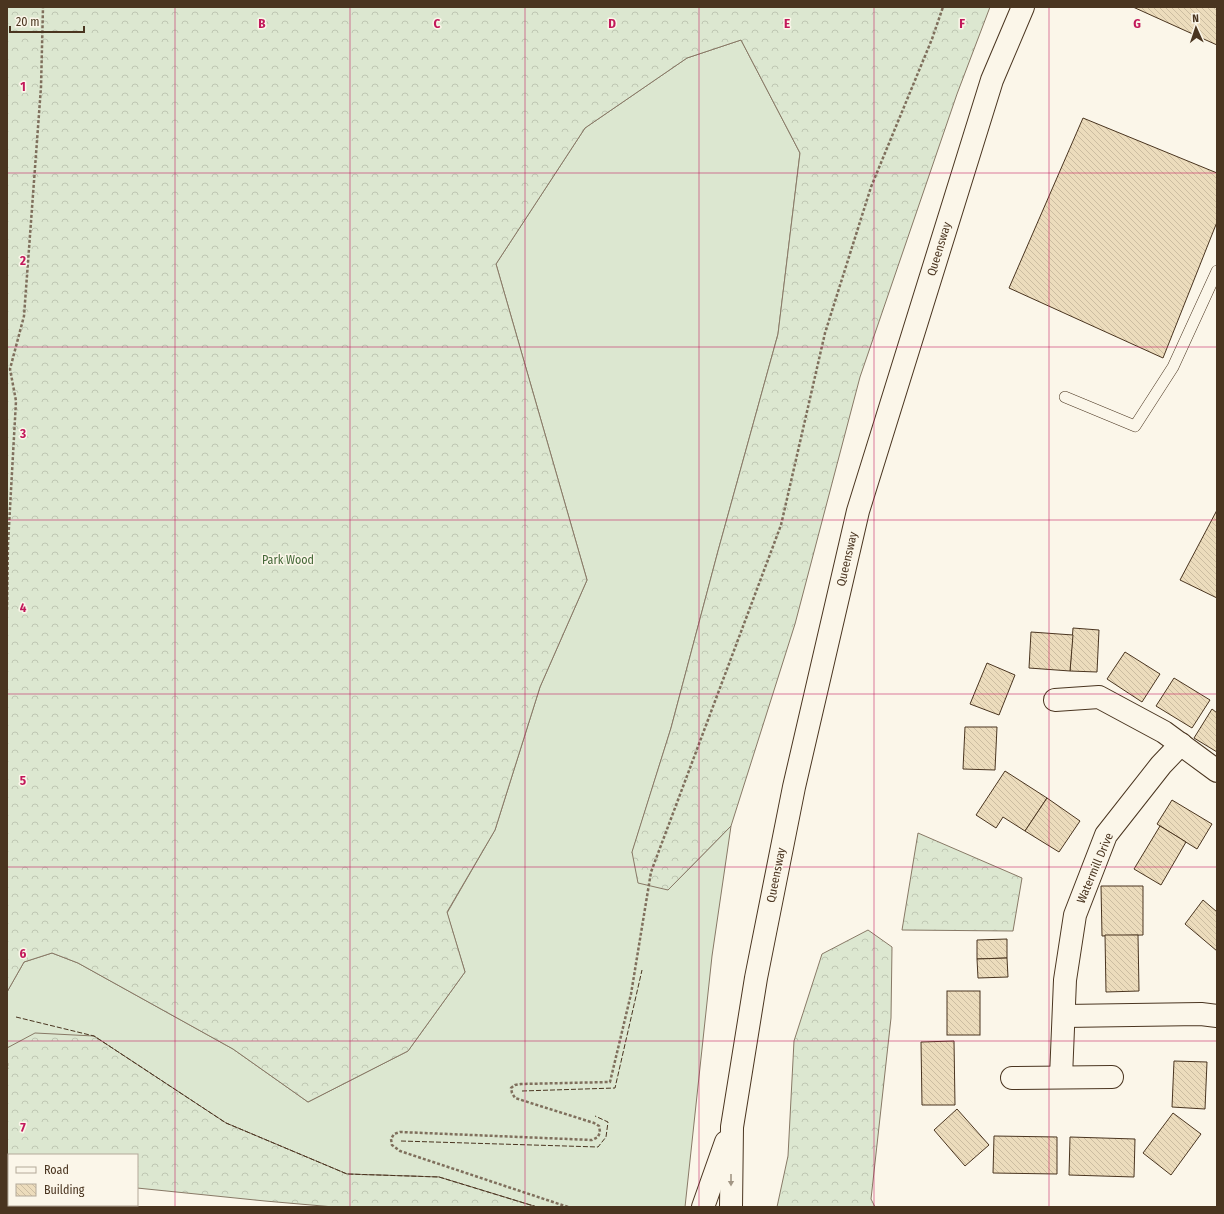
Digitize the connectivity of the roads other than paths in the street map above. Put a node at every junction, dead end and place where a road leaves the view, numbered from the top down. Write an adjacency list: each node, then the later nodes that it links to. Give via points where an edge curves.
1 (1023, 7): 12 (main road, Queensway, via 992,80 858,511 794,787 756,978)
2 (1217, 271): 3 (lane, via 1172,367 1135,426)
3 (1065, 397)
4 (1055, 700): 5 (main road, via 1099,697)
5 (1181, 744): 6 (main road); 7 (main road, Watermill Drive, via 1161,765 1106,836 1075,915 1065,980)
6 (1217, 771)
7 (1064, 1016): 8 (main road); 9 (main road, Watermill Drive)
8 (1217, 1016)
9 (1062, 1077): 10 (main road); 11 (main road)
10 (1112, 1077)
11 (1012, 1078)
12 (732, 1127): 13 (main road, Queensway); 14 (main road, Queensway, one-way to 14)
13 (703, 1207)
14 (731, 1207)

